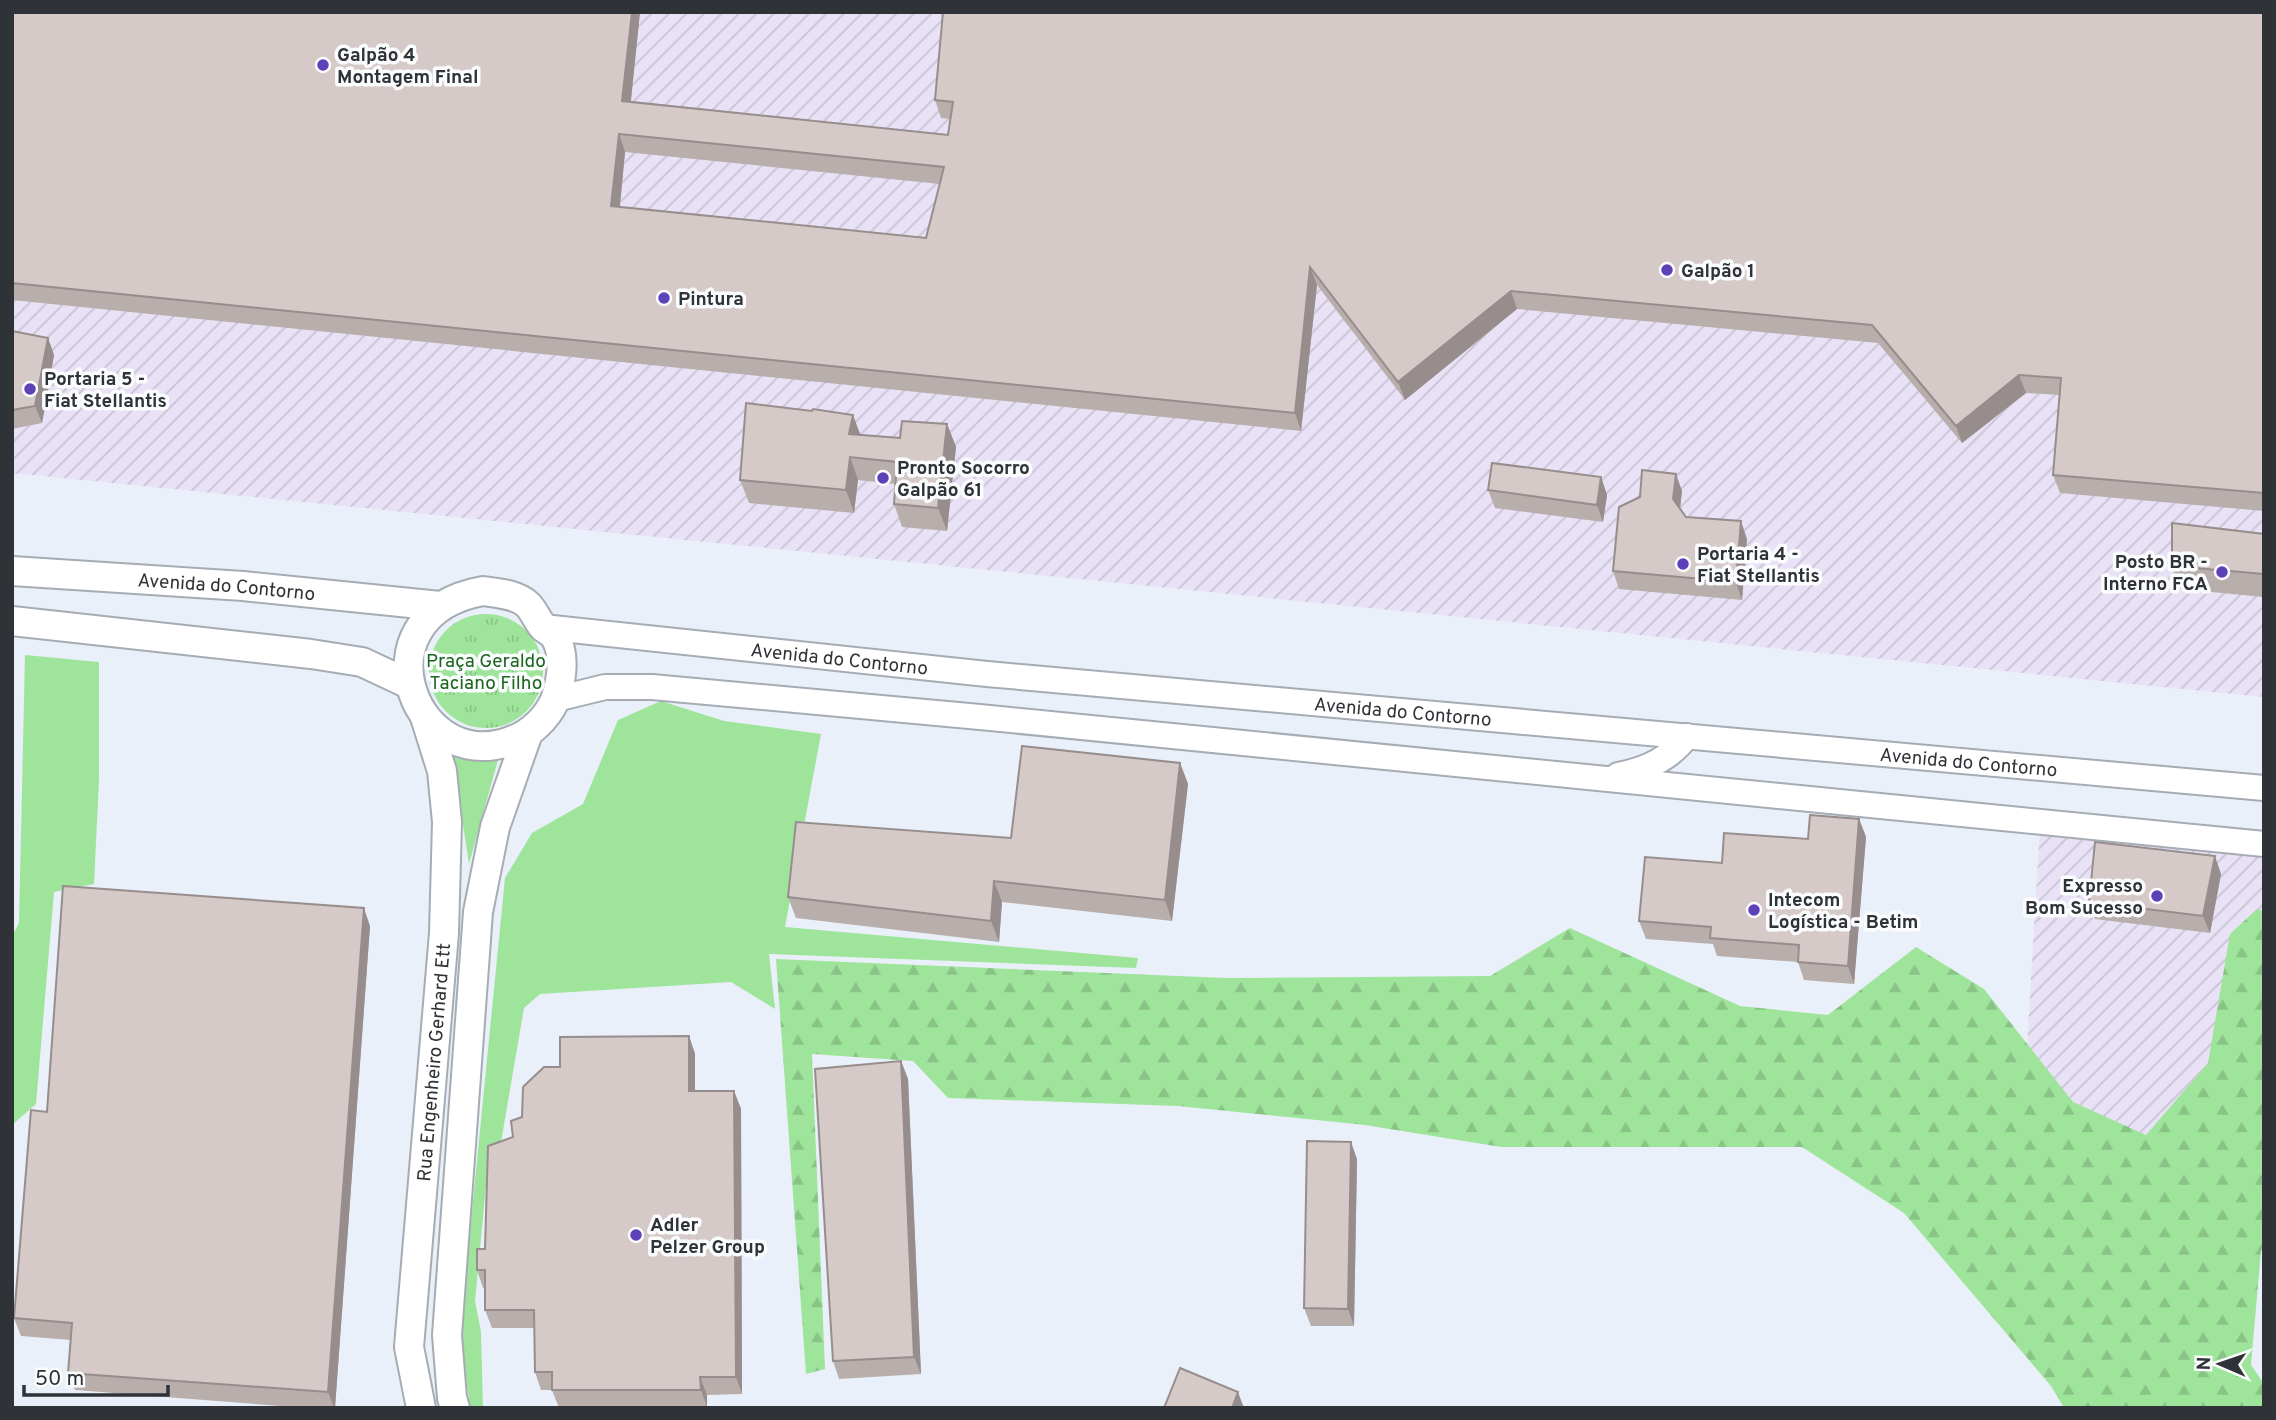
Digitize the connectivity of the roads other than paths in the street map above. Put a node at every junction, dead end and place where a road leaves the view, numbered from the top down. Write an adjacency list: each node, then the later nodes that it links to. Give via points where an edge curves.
1 (12, 570): 2 (main road, Avenida do Contorno)
2 (440, 606): 4 (main road, via 460,595 506,594 527,603); 5 (main road, via 413,640)
3 (12, 621): 5 (main road, via 362,662)
4 (543, 627): 6 (main road, via 555,637 561,657); 9 (street, Avenida do Contorno, via 987,674)
5 (410, 684): 7 (main road)
6 (556, 699): 8 (main road); 10 (street, via 605,687 652,687)
7 (425, 717): 8 (main road, via 442,733 485,746 508,743); 13 (main road, Rua Engenheiro Gerhard Ett, via 442,771 447,822 444,933 409,1347)
8 (528, 733): 14 (main road, Rua Engenheiro Gerhard Ett, via 495,827 478,912 447,1335)
9 (1687, 736): 10 (street, via 1659,761 1635,772); 11 (street, Avenida do Contorno)
10 (1600, 779): 12 (street)
11 (2264, 788)
12 (2264, 844)
13 (421, 1408)
14 (455, 1408)

